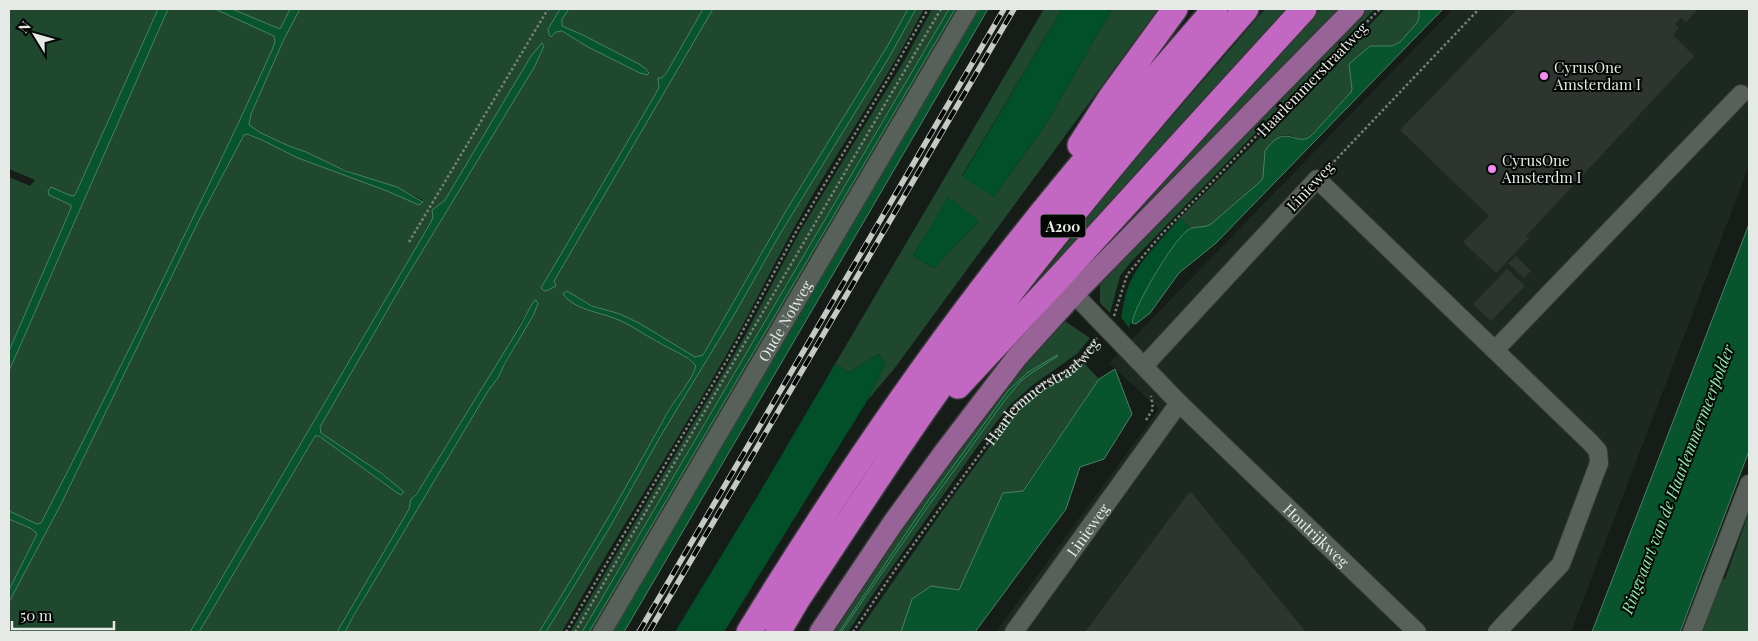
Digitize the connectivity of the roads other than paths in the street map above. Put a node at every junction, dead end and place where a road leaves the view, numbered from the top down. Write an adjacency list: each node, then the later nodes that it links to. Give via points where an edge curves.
1 (968, 9): 15 (street, Oude Notweg)
2 (1175, 9): 8 (highway, A200, via 1083,139)
3 (1215, 9): 8 (highway, A200)
4 (1246, 9): 13 (highway, A200, via 1082,202 987,323)
5 (1304, 9): 13 (highway, A200, via 1068,269)
6 (1360, 16): 9 (main road, Haarlemmerstraatweg)
7 (1741, 94): 10 (street)
8 (1034, 222): 16 (highway, A200, via 902,399)
9 (1074, 294): 11 (street); 18 (main road, Haarlemmerstraatweg, via 1017,357 946,450)
10 (1495, 350): 11 (street, Linieweg, via 1317,179); 21 (street, via 1591,443 1598,451 1599,464 1561,564)
11 (1144, 366): 12 (street)
12 (1179, 403): 19 (street, Linieweg); 20 (street, Houtrijkweg)
13 (894, 453): 17 (highway, A200)
14 (1749, 484): 22 (street)
15 (602, 632)
16 (749, 632)
17 (778, 632)
18 (820, 632)
19 (1014, 632)
20 (1417, 632)
21 (1497, 632)
22 (1692, 632)

